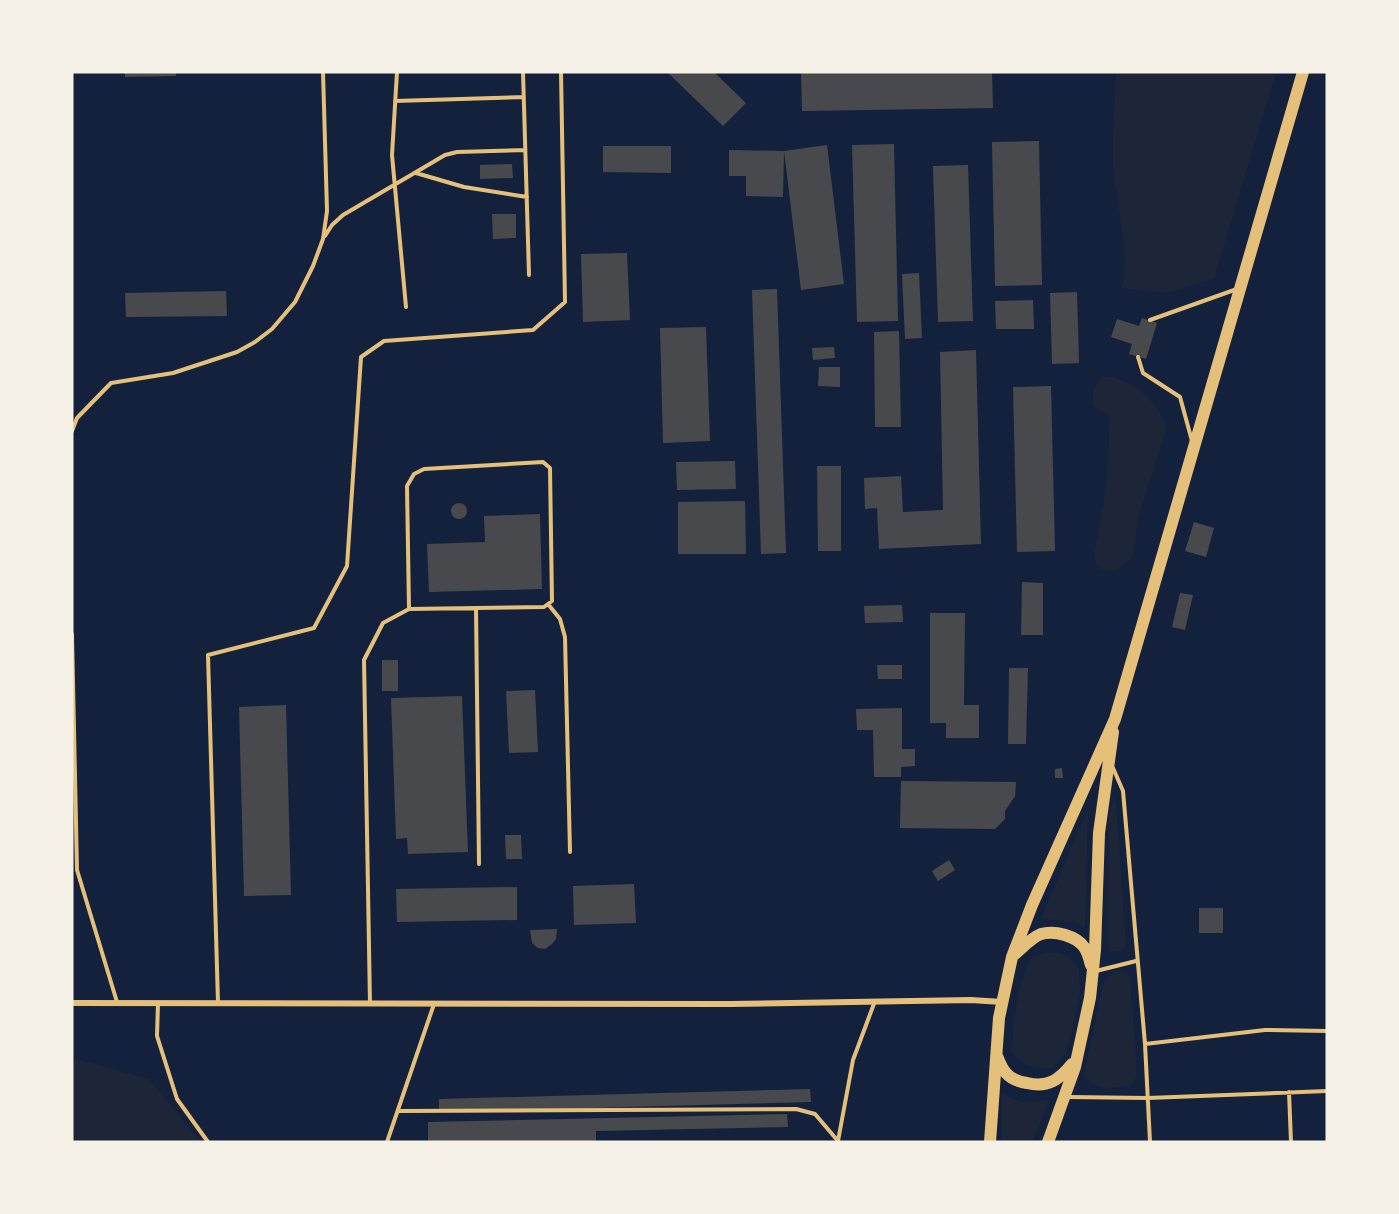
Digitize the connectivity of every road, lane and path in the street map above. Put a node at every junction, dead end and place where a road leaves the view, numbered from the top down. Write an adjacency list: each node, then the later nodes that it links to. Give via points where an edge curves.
1 (323, 72): 12 (lane, via 327,212)
2 (397, 72): 7 (lane)
3 (523, 72): 6 (lane)
4 (561, 72): 36 (lane, via 565,302 533,330 384,341 361,357 347,566 314,628 208,655)
5 (1303, 72): 14 (main road)
6 (524, 97): 7 (lane); 8 (lane)
7 (395, 101): 10 (lane)
8 (525, 150): 9 (lane, via 451,153); 11 (lane)
9 (415, 173): 10 (lane); 11 (lane, via 464,187)
10 (394, 185): 12 (lane, via 343,214); 15 (lane)
11 (527, 197): 13 (lane)
12 (323, 239): 18 (lane, via 295,302 272,329 237,352 173,373 111,383 77,418)
13 (529, 275)
14 (1241, 287): 16 (lane); 19 (main road)
15 (406, 307)
16 (1150, 320)
17 (1138, 357): 19 (lane, via 1143,373 1179,397)
18 (72, 431)
19 (1194, 449): 24 (main road)
20 (548, 604): 21 (lane); 22 (lane, via 552,601 550,468 543,462 423,469 414,474 407,486); 26 (lane, via 560,619 565,637)
21 (476, 608): 22 (lane); 27 (lane)
22 (409, 609): 38 (lane, via 383,623 364,660)
23 (72, 634): 34 (lane, via 77,870)
24 (1115, 719): 25 (main road); 28 (main road)
25 (1110, 762): 29 (lane, via 1123,791); 30 (main road, via 1099,833)
26 (570, 852)
27 (479, 864)
28 (1012, 957): 30 (main road, via 1043,934 1060,934 1077,940 1086,949); 32 (main road)
29 (1136, 961): 30 (lane); 40 (lane)
30 (1093, 972): 42 (main road)
31 (876, 1000): 32 (street); 37 (street); 50 (lane, via 853,1060)
32 (1002, 1002): 41 (main road)
33 (72, 1003): 34 (street)
34 (118, 1003): 35 (street)
35 (158, 1003): 36 (street); 48 (lane, via 158,1036 177,1099)
36 (218, 1003): 38 (street)
37 (434, 1004): 38 (street); 47 (lane)
38 (370, 1005)
39 (1327, 1031): 40 (lane, via 1265,1030)
40 (1144, 1044): 46 (lane)
41 (996, 1055): 42 (main road, via 1005,1073 1039,1086 1054,1082); 51 (main road)
42 (1077, 1057): 45 (main road)
43 (1327, 1091): 44 (lane)
44 (1289, 1092): 46 (lane); 54 (lane)
45 (1064, 1097): 46 (lane); 52 (main road)
46 (1148, 1098): 53 (lane)
47 (398, 1111): 49 (lane); 50 (lane, via 796,1109 815,1114)
48 (208, 1142)
49 (387, 1142)
50 (838, 1142)
51 (990, 1142)
52 (1048, 1142)
53 (1150, 1142)
54 (1291, 1142)

